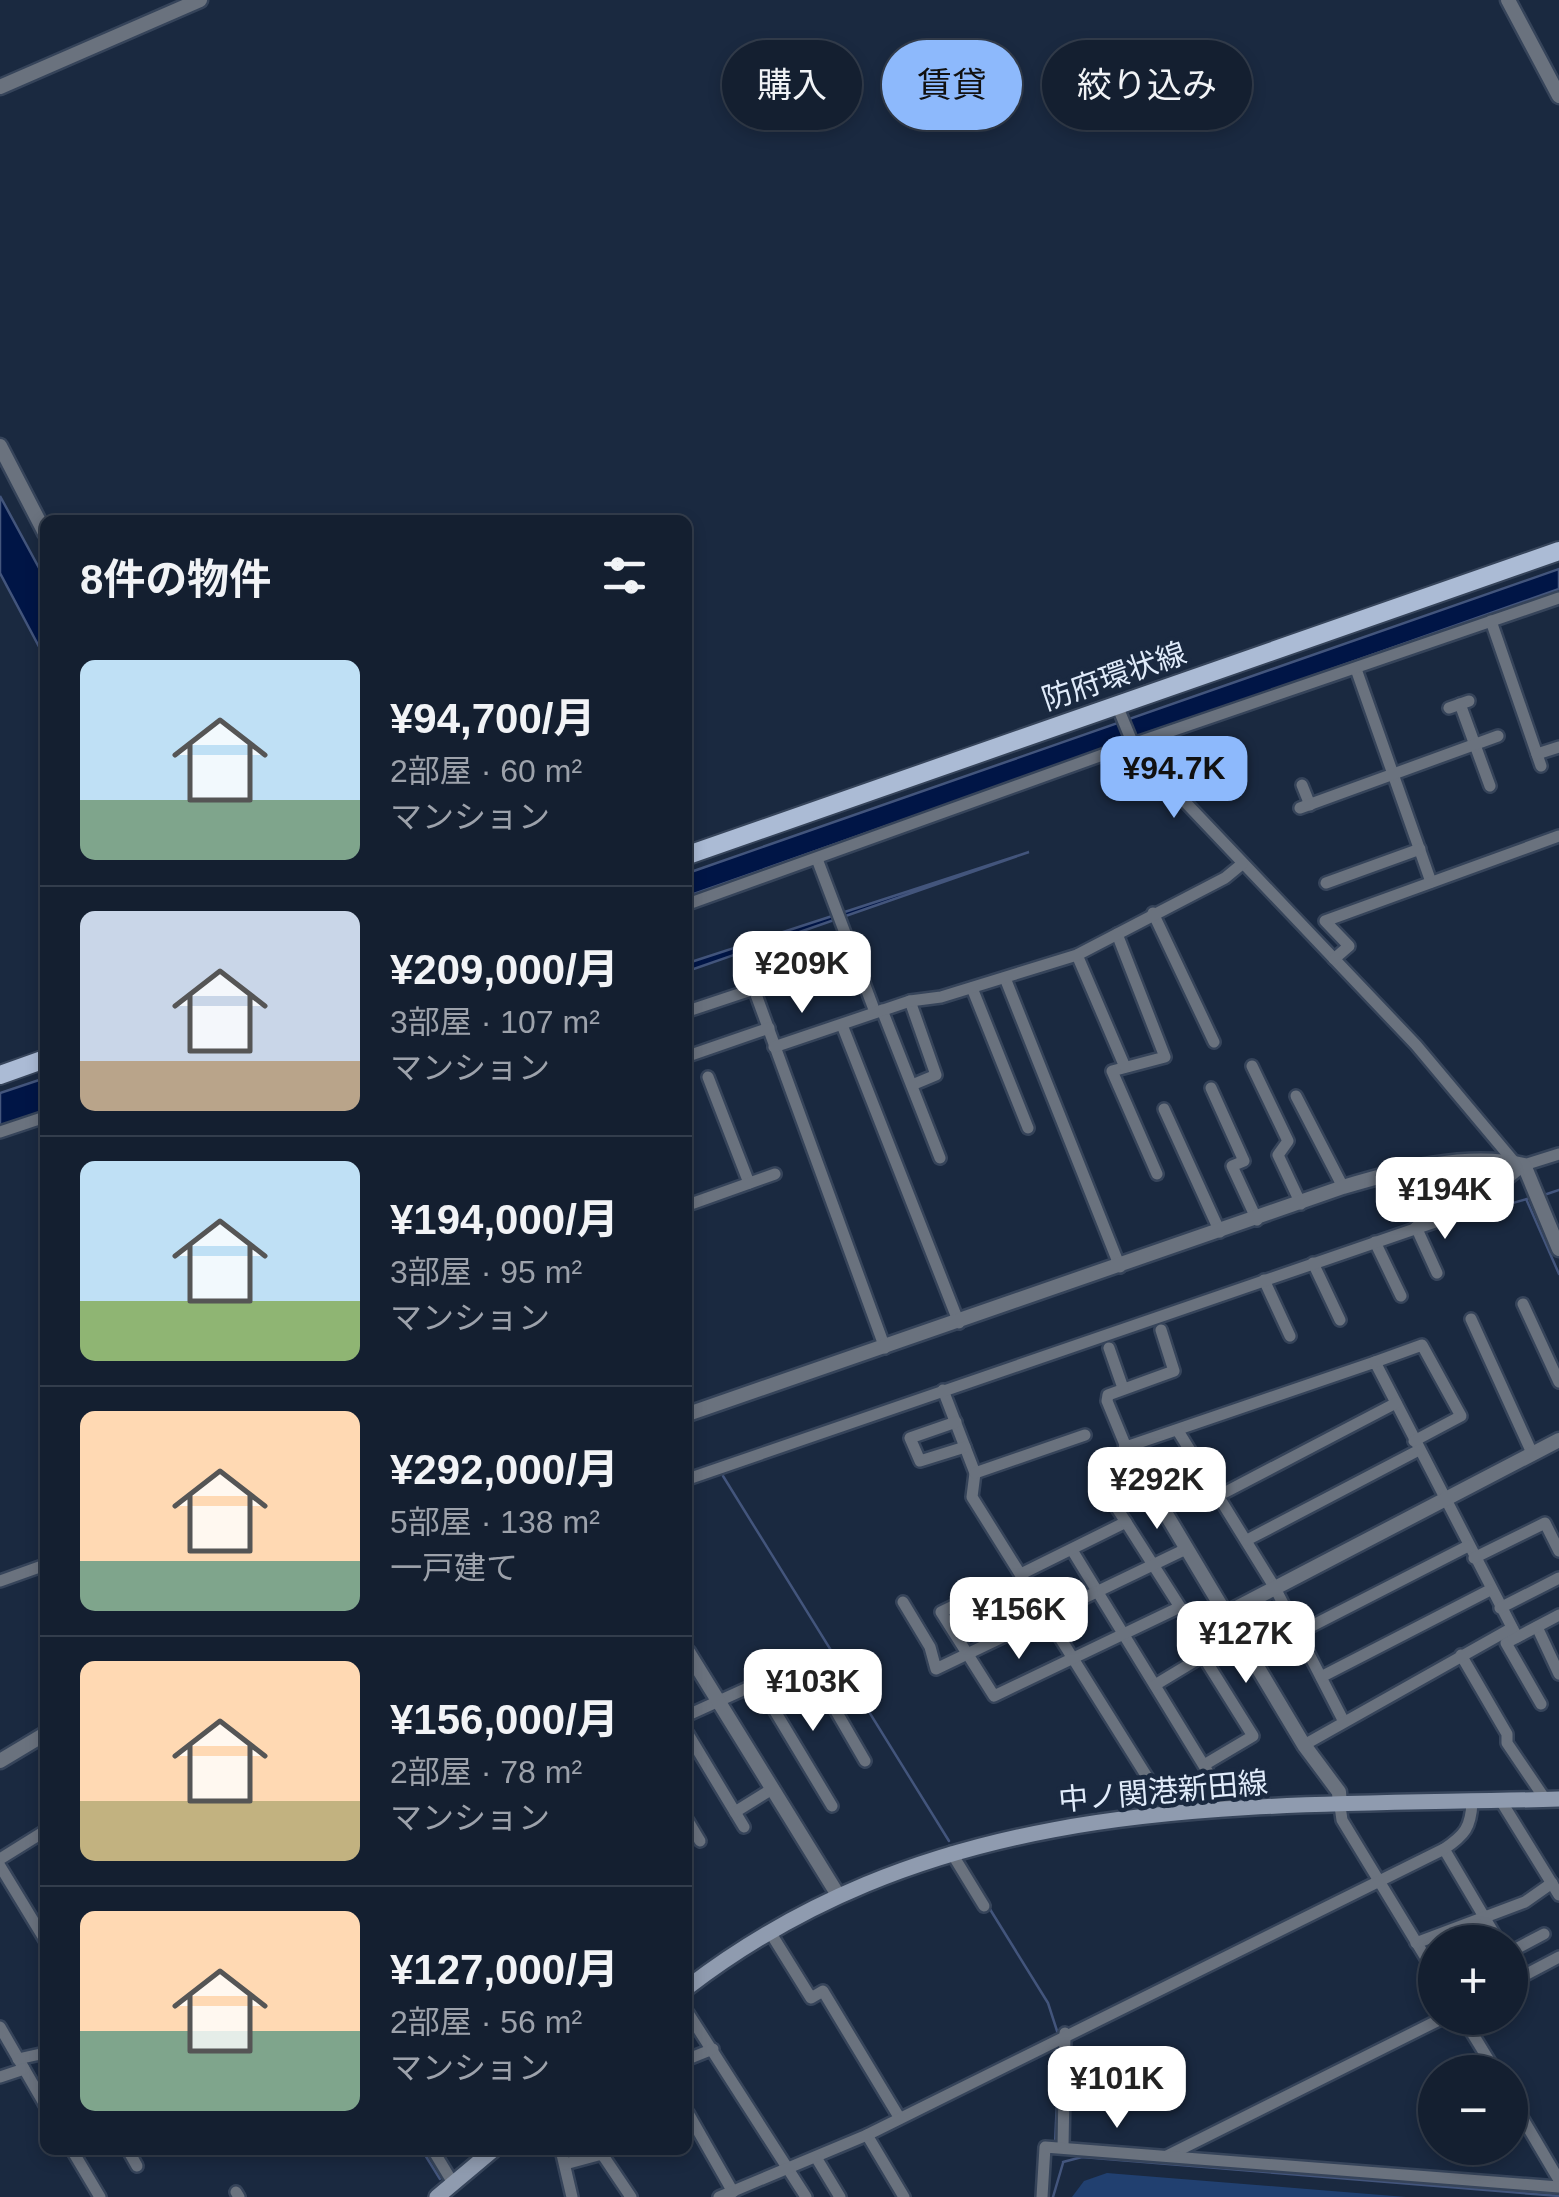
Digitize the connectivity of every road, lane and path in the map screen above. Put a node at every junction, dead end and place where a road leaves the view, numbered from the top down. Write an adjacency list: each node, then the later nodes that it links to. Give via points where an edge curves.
1 (200, 0): 3 (street)
2 (1508, 0): 4 (street)
3 (0, 88)
4 (1559, 96)
5 (0, 446): 6 (street)
6 (40, 524)
7 (1559, 551): 12 (main road, 防府環状線)
8 (1559, 598): 9 (street)
9 (1491, 622): 10 (street); 16 (street, via 1539,760)
10 (1356, 669): 14 (street); 17 (street)
11 (1460, 704): 15 (street)
12 (1119, 707): 14 (street); 22 (main road, 防府環状線)
13 (1498, 736): 15 (street)
14 (1133, 744): 23 (street); 24 (street)
15 (1476, 745): 17 (street); 19 (street)
16 (1559, 746)
17 (1394, 774): 18 (street, via 1304,807); 21 (street)
18 (1302, 785)
19 (1490, 786)
20 (1559, 836): 26 (street)
21 (1420, 849): 25 (street); 26 (street)
22 (692, 854)
23 (817, 859): 27 (street); 36 (street)
24 (1242, 864): 28 (street); 31 (street)
25 (1326, 882)
26 (1432, 882): 31 (street, via 1325,921 1350,946)
27 (692, 903)
28 (1153, 913): 29 (street); 39 (street)
29 (1117, 934): 30 (street); 44 (street, via 1165,1056)
30 (1077, 955): 32 (street); 44 (street)
31 (1334, 959): 56 (street)
32 (1005, 978): 33 (street); 69 (street)
33 (972, 988): 34 (street); 52 (street)
34 (910, 1001): 36 (street); 47 (street, via 936,1074)
35 (692, 1010): 38 (street, via 754,989)
36 (878, 1011): 37 (street); 47 (street)
37 (842, 1025): 40 (street); 76 (street)
38 (768, 1028): 40 (street); 41 (street)
39 (1214, 1042)
40 (774, 1047): 79 (street)
41 (692, 1055)
42 (40, 1061): 45 (main road)
43 (1252, 1066): 62 (street, via 1288,1141 1278,1154)
44 (1125, 1067): 58 (street, via 1112,1071)
45 (0, 1075)
46 (708, 1077): 59 (street)
47 (912, 1085): 55 (street)
48 (1211, 1088): 63 (street, via 1244,1160 1232,1166)
49 (1296, 1096): 60 (street)
50 (1164, 1109): 65 (street)
51 (40, 1119): 53 (street)
52 (1028, 1128)
53 (0, 1132)
54 (1559, 1154): 56 (street)
55 (940, 1158)
56 (1520, 1164): 60 (street, via 1414,1168); 64 (street, via 1470,1210); 67 (street)
57 (775, 1174): 59 (street)
58 (1156, 1174)
59 (749, 1183): 61 (street)
60 (1343, 1187): 62 (street)
61 (692, 1204)
62 (1301, 1204): 63 (street)
63 (1256, 1220): 65 (street)
64 (1416, 1228): 66 (street); 70 (street)
65 (1220, 1232): 69 (street)
66 (1375, 1242): 68 (street); 72 (street)
67 (1559, 1249)
68 (1313, 1264): 71 (street); 75 (street)
69 (1120, 1266): 76 (street)
70 (1437, 1273)
71 (1264, 1280): 78 (street); 84 (street)
72 (1401, 1296)
73 (1523, 1304): 82 (street)
74 (1471, 1319): 94 (street)
75 (1340, 1320)
76 (959, 1323): 79 (street)
77 (1161, 1330): 83 (street, via 1174,1371)
78 (1290, 1336)
79 (885, 1348): 86 (street)
80 (1109, 1348): 83 (street)
81 (1375, 1362): 85 (street); 88 (street); 92 (street, via 1422,1346 1461,1416)
82 (1559, 1382)
83 (1123, 1388): 93 (street, via 1107,1402)
84 (943, 1390): 87 (street); 96 (street)
85 (1396, 1403): 92 (street); 97 (street)
86 (692, 1413)
87 (956, 1422): 91 (street); 91 (street, via 910,1438 920,1462)
88 (1178, 1431): 93 (street); 97 (street)
89 (1085, 1435): 95 (street)
90 (1559, 1440): 94 (street)
91 (965, 1446): 95 (street)
92 (1417, 1446): 98 (street); 103 (street)
93 (1126, 1447): 105 (street)
94 (1532, 1453): 98 (street)
95 (975, 1473): 111 (street, via 972,1498)
96 (692, 1478)
97 (1220, 1495): 103 (street)
98 (1445, 1499): 104 (street); 114 (street)
99 (1115, 1505): 101 (street)
100 (1559, 1516): 102 (street)
101 (1126, 1522): 106 (street); 109 (street)
102 (1545, 1523): 107 (street); 108 (street)
103 (1247, 1540): 114 (street)
104 (1468, 1546): 108 (street); 124 (street)
105 (1186, 1549): 109 (street); 120 (street)
106 (1072, 1550): 111 (street); 116 (street)
107 (1559, 1551)
108 (1474, 1558): 115 (street)
109 (1154, 1565): 116 (street); 126 (street, via 1180,1608)
110 (40, 1567): 113 (street)
111 (1021, 1574): 122 (street)
112 (1559, 1578): 119 (street)
113 (0, 1581)
114 (1274, 1588): 120 (street); 124 (street)
115 (1490, 1590): 119 (street); 132 (street)
116 (1098, 1592): 122 (street); 126 (street)
117 (970, 1598): 127 (street, via 942,1612)
118 (903, 1602): 127 (street, via 936,1669)
119 (1500, 1608): 125 (street)
120 (1225, 1614): 141 (street)
121 (1559, 1615): 123 (street)
122 (1046, 1616): 127 (street); 130 (street)
123 (1537, 1627): 125 (street); 131 (street)
124 (1298, 1633): 132 (street)
125 (1515, 1633): 128 (street); 136 (street, via 1506,1643)
126 (1125, 1635): 130 (street); 134 (street)
127 (969, 1653): 130 (street, via 994,1696)
128 (1461, 1655): 138 (street); 146 (street, via 1508,1734 1507,1743)
129 (692, 1659): 135 (street)
130 (1073, 1659): 153 (street)
131 (1559, 1674)
132 (1321, 1677): 138 (street)
133 (758, 1683): 135 (street); 143 (street, via 807,1661); 149 (street)
134 (1156, 1684): 144 (street); 144 (street, via 1203,1656 1253,1736)
135 (718, 1702): 137 (street); 145 (street)
136 (1541, 1704)
137 (692, 1713)
138 (1344, 1720): 141 (street)
139 (40, 1737): 142 (street)
140 (692, 1741): 152 (street)
141 (1304, 1745): 150 (street, via 1339,1792)
142 (0, 1761)
143 (865, 1761)
144 (1204, 1765): 151 (street)
145 (772, 1789): 152 (street); 163 (street)
146 (1552, 1799): 147 (main road, 中ノ関港新田線)
147 (1501, 1801): 148 (main road, 中ノ関港新田線); 162 (street)
148 (1472, 1802): 150 (main road, 中ノ関港新田線); 158 (street, via 1471,1824)
149 (832, 1806)
150 (1340, 1806): 151 (main road, 中ノ関港新田線); 161 (street)
151 (1231, 1810): 153 (main road, 中ノ関港新田線)
152 (735, 1812): 154 (street)
153 (1169, 1812): 159 (main road, 中ノ関港新田線, via 1066,1824)
154 (744, 1827)
155 (692, 1828): 157 (street)
156 (40, 1834): 160 (street)
157 (700, 1841)
158 (1444, 1848): 161 (street); 166 (street)
159 (951, 1852): 163 (main road, 中ノ関港新田線); 165 (street)
160 (0, 1862): 168 (street)
161 (1378, 1882): 172 (street); 180 (street)
162 (1552, 1883): 164 (street); 166 (street, via 1524,1902)
163 (838, 1895): 169 (main road, 中ノ関港新田線)
164 (1559, 1895)
165 (984, 1906)
166 (1484, 1915): 167 (street); 172 (street)
167 (1490, 1925)
168 (40, 1931)
169 (770, 1932): 176 (main road, 中ノ関港新田線); 187 (street, via 811,1998 822,1991)
170 (1544, 1934): 171 (street)
171 (1528, 1942)
172 (1416, 1943): 173 (street)
173 (1418, 1946)
174 (1559, 1958): 175 (street)
175 (1528, 1974)
176 (692, 1984)
177 (692, 2019): 181 (street)
178 (0, 2027): 184 (street)
179 (1418, 2030): 199 (street)
180 (1065, 2033): 187 (street); 191 (street)
181 (713, 2050): 183 (street); 203 (street)
182 (40, 2055): 184 (street)
183 (692, 2058)
184 (21, 2064): 185 (street); 186 (street)
185 (0, 2077)
186 (40, 2096)
187 (900, 2117): 190 (street)
188 (692, 2120): 206 (street)
189 (1528, 2128): 205 (street)
190 (867, 2135): 200 (street); 215 (street)
191 (1062, 2147): 199 (street); 216 (street, via 1045,2146)
192 (75, 2155): 208 (street)
193 (131, 2155): 202 (street)
194 (436, 2155): 204 (street)
195 (486, 2155): 204 (main road)
196 (563, 2155): 201 (street)
197 (598, 2155): 201 (street)
198 (603, 2155): 211 (street)
199 (1167, 2156): 205 (street)
200 (817, 2159): 203 (street); 214 (street)
201 (564, 2164): 210 (street)
202 (137, 2166)
203 (790, 2171): 207 (street); 213 (street)
204 (454, 2183): 209 (main road)
205 (1559, 2183)
206 (734, 2192): 207 (street); 212 (street)
207 (755, 2192)
208 (100, 2197)
209 (437, 2197)
210 (572, 2197)
211 (631, 2197)
212 (719, 2197)
213 (806, 2197)
214 (840, 2197)
215 (904, 2197)
216 (1042, 2197)

